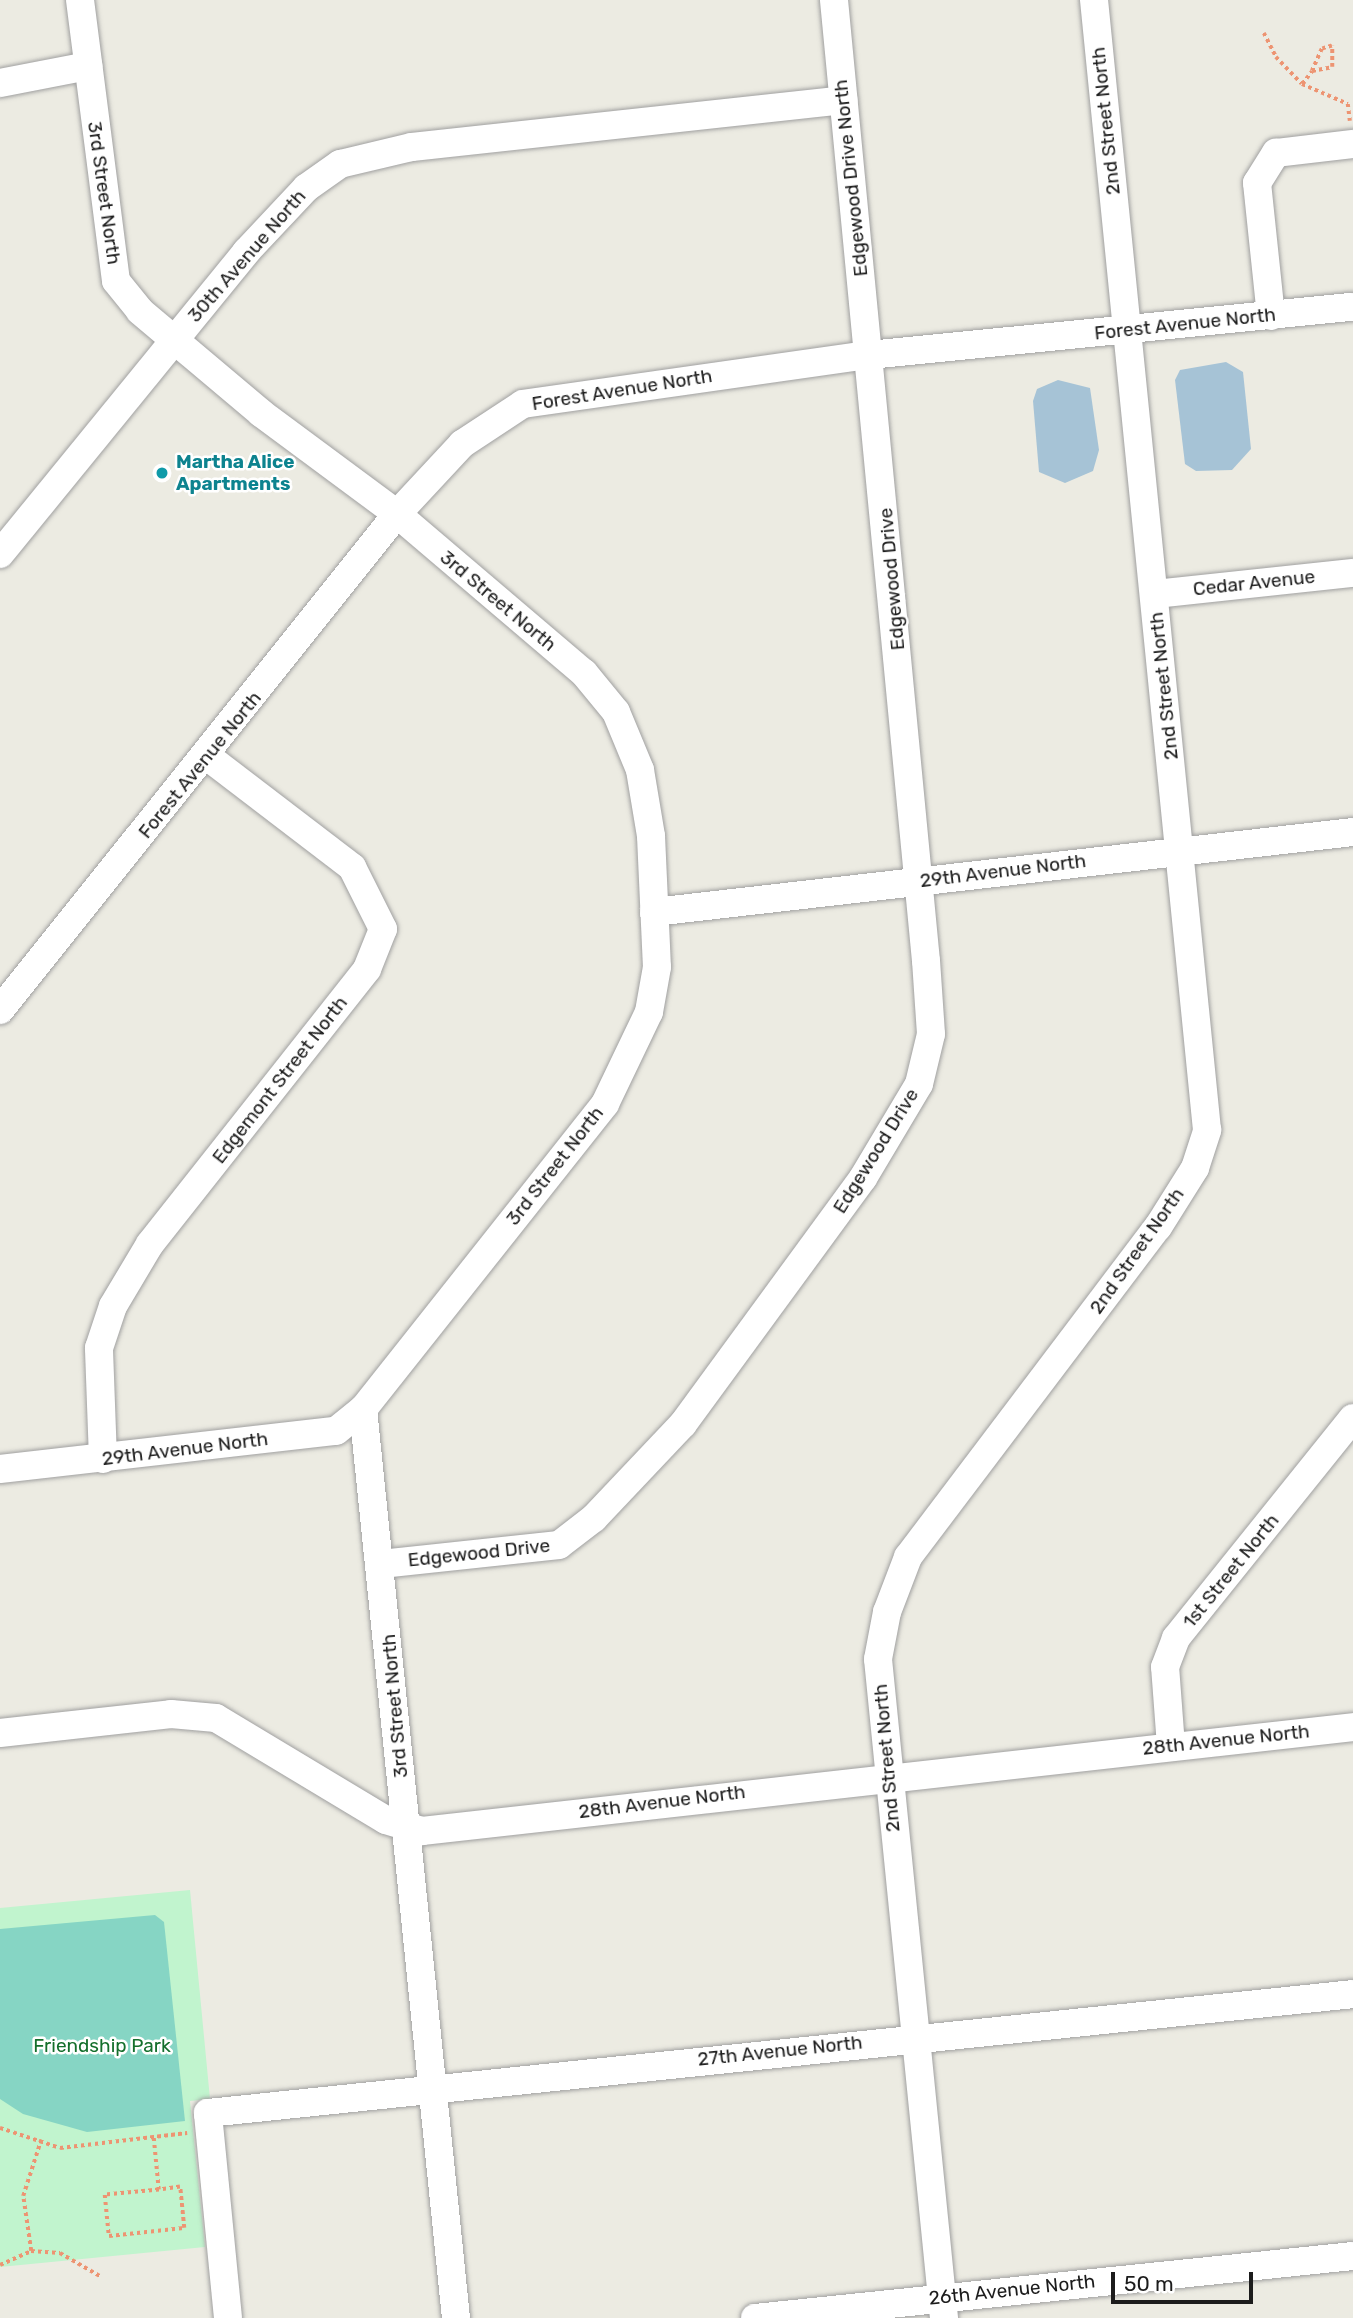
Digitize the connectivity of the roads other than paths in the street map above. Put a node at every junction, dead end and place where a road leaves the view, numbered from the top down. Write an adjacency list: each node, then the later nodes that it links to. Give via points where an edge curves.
1 (80, 0): 4 (street, 3rd Street North)
2 (834, 0): 6 (street, Edgewood Drive North)
3 (1094, 0): 10 (street, 2nd Street North)
4 (88, 66): 5 (street); 11 (street, 3rd Street North, via 117,281)
5 (0, 83)
6 (843, 100): 11 (street, 30th Avenue North, via 367,154 306,188); 12 (street, Edgewood Drive North)
7 (1353, 144): 9 (street, via 1276,153 1257,183)
8 (1353, 307): 9 (street, Forest Avenue North)
9 (1270, 316): 10 (street, Forest Avenue North)
10 (1127, 330): 12 (street, Forest Avenue North); 16 (street, 2nd Street North)
11 (174, 340): 13 (street, 3rd Street North); 14 (street, 30th Avenue North)
12 (869, 355): 13 (street, Forest Avenue North, via 523,404 462,444); 20 (street, Edgewood Drive)
13 (397, 514): 17 (street, Forest Avenue North); 21 (street, 3rd Street North, via 584,673 616,712 640,770)
14 (0, 554)
15 (1353, 573): 16 (street, Cedar Avenue)
16 (1155, 594): 19 (street, 2nd Street North)
17 (208, 757): 22 (street, Forest Avenue North); 25 (street, Edgemont Street North, via 352,867 383,929 367,969 149,1244 113,1306 99,1348)
18 (1353, 832): 19 (street, 29th Avenue North)
19 (1181, 851): 20 (street, 29th Avenue North); 31 (street, 2nd Street North, via 1207,1130 1195,1168 1158,1227 908,1557 887,1612 878,1659)
20 (919, 881): 21 (street, 29th Avenue North); 27 (street, Edgewood Drive, via 931,1034 919,1084 863,1178 683,1424 594,1518 559,1545)
21 (654, 912): 23 (street, 3rd Street North, via 657,967 649,1012 605,1104)
22 (0, 1010)
23 (363, 1409): 25 (street, 29th Avenue North, via 335,1431); 27 (street, 3rd Street North)
24 (1353, 1418): 30 (street, 1st Street North, via 1176,1638 1165,1667)
25 (103, 1459): 26 (street, 29th Avenue North)
26 (0, 1469)
27 (381, 1564): 32 (street, 3rd Street North)
28 (1353, 1727): 30 (street, 28th Avenue North)
29 (0, 1732): 32 (street, 28th Avenue North, via 171,1714 216,1718)
30 (1171, 1746): 31 (street, 28th Avenue North)
31 (888, 1775): 32 (street, 28th Avenue North, via 422,1831); 34 (street, 2nd Street North)
32 (406, 1826): 35 (street, 3rd Street North)
33 (1353, 1994): 34 (street, 27th Avenue North)
34 (914, 2036): 35 (street, 27th Avenue North); 37 (street, 2nd Street North)
35 (432, 2087): 38 (street, 27th Avenue North, via 209,2122); 39 (street, 3rd Street North)
36 (1353, 2256): 37 (street, 26th Avenue North)
37 (943, 2308): 40 (street, 26th Avenue North)
38 (228, 2318)
39 (457, 2318)
40 (755, 2318)

